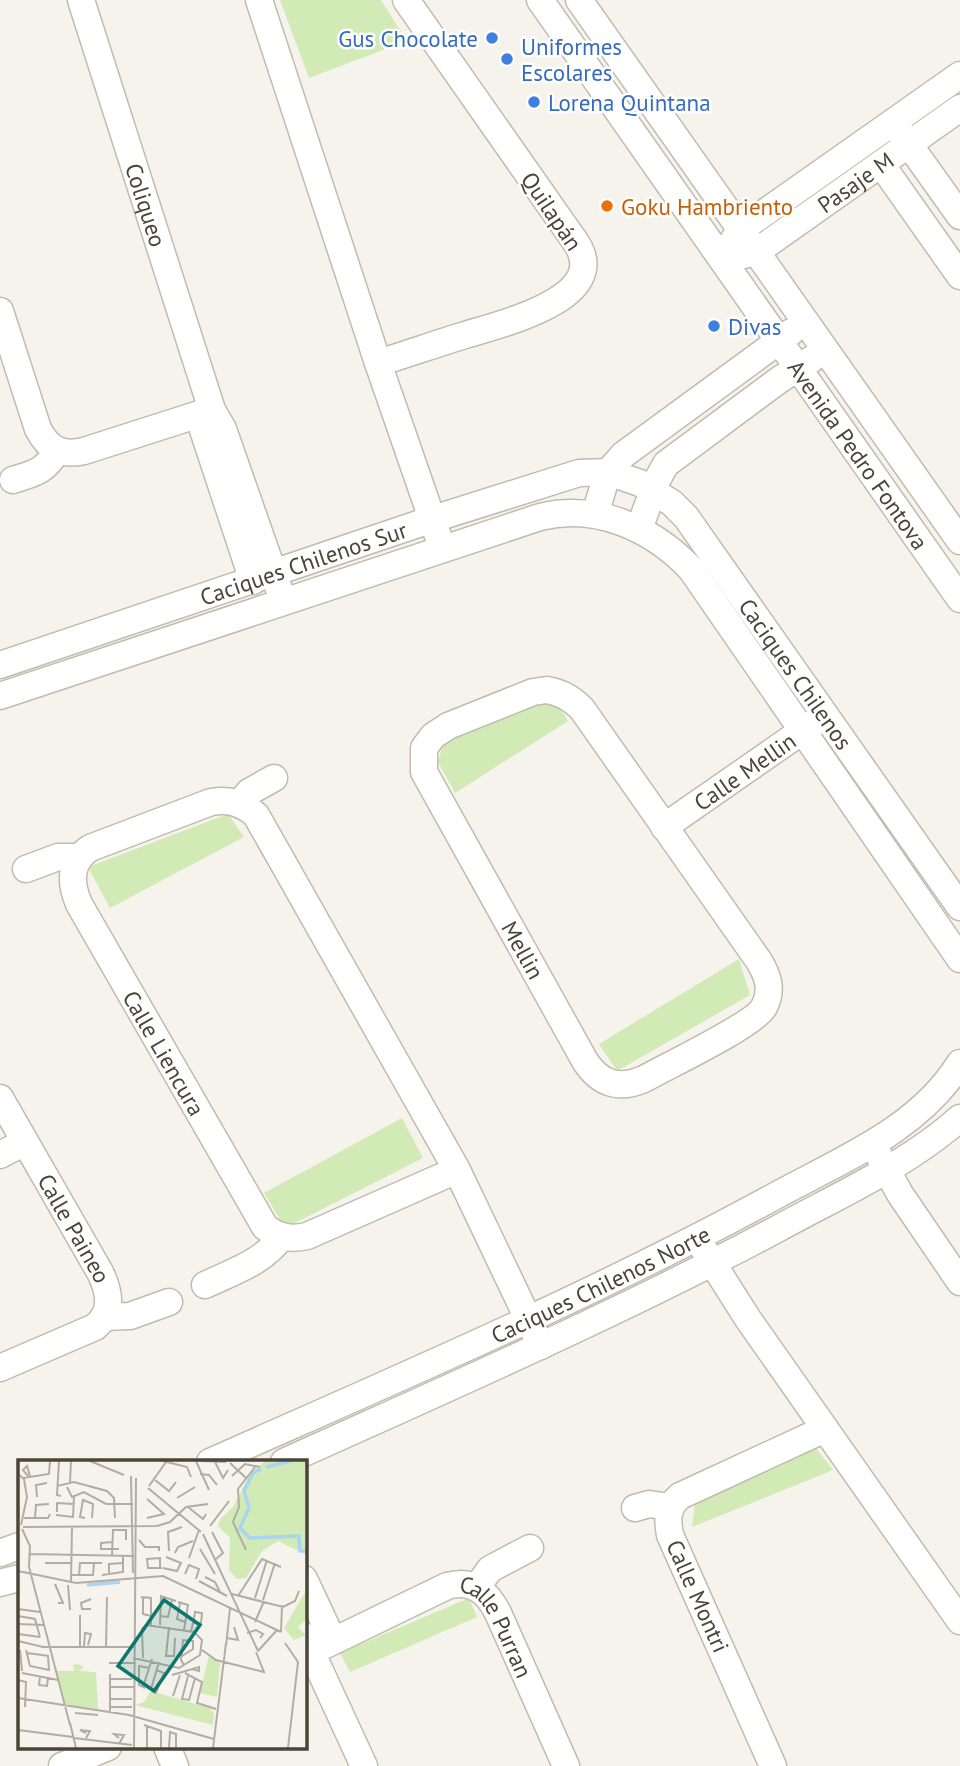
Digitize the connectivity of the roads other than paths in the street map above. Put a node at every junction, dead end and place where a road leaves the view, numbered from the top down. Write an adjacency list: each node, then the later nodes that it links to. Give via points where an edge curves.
1 (81, 0): 22 (street, Coliqueo)
2 (259, 0): 20 (street)
3 (406, 0): 20 (street, Quilapán, via 577,244 584,270 565,295 538,311)
4 (540, 0): 14 (street, Avenida Pedro Fontova)
5 (579, 0): 12 (street, Avenida Pedro Fontova)
6 (960, 75): 8 (street, Pasaje M)
7 (960, 108): 9 (street, Pasaje M)
8 (893, 122): 9 (street); 12 (street, Pasaje M)
9 (909, 144): 10 (street, Pasaje M); 11 (street)
10 (881, 163): 13 (street, Pasaje M); 15 (street)
11 (960, 216)
12 (740, 230): 13 (street, Avenida Pedro Fontova); 14 (street, Pasaje M)
13 (756, 252): 14 (street, Pasaje M); 17 (street, Avenida Pedro Fontova)
14 (721, 260): 18 (street, Avenida Pedro Fontova)
15 (960, 276)
16 (0, 311): 23 (street, via 38,429)
17 (805, 322): 18 (street); 19 (street, Avenida Pedro Fontova)
18 (778, 341): 21 (street, Avenida Pedro Fontova); 24 (street, via 634,446)
19 (825, 349): 21 (street); 27 (street, Avenida Pedro Fontova)
20 (378, 363): 29 (street)
21 (798, 369): 26 (street, via 676,455); 31 (street, Avenida Pedro Fontova)
22 (205, 412): 23 (street, via 84,451); 34 (street, Coliqueo, via 223,429)
23 (57, 451): 25 (street, via 40,471)
24 (608, 472): 26 (street, Caciques Chilenos); 28 (street); 29 (street, Caciques Chilenos Sur, via 579,473)
25 (13, 480)
26 (653, 489): 30 (street); 39 (street, Caciques Chilenos, via 686,517)
27 (952, 511): 31 (street); 32 (street, Avenida Pedro Fontova)
28 (596, 514): 30 (street, Caciques Chilenos Sur); 33 (street, Caciques Chilenos Sur, via 554,513)
29 (433, 519): 33 (street); 34 (street, Caciques Chilenos Sur)
30 (639, 529): 39 (street, Caciques Chilenos, via 691,569)
31 (915, 536): 35 (street, Avenida Pedro Fontova)
32 (960, 541)
33 (443, 549): 36 (street, Caciques Chilenos Sur)
34 (263, 577): 36 (street, Coliqueo); 37 (street, Caciques Chilenos Sur)
35 (960, 599)
36 (285, 602): 38 (street, Caciques Chilenos Sur)
37 (0, 666)
38 (0, 696)
39 (815, 723): 42 (street, Calle Mellin); 45 (street, Caciques Chilenos); 46 (street, Caciques Chilenos)
40 (274, 778): 41 (street, via 248,792)
41 (239, 804): 43 (street, via 211,802 90,848); 53 (street, via 262,823)
42 (664, 827): 42 (street, Mellin, via 582,709 561,692 533,692 448,726 424,748 422,762 428,781 585,1061 595,1075 615,1085 644,1079 748,1022 760,1013 768,997 764,971)
43 (79, 858): 44 (street, via 58,857); 55 (street, Calle Liencura, via 72,882 79,904 259,1219)
44 (26, 869)
45 (960, 907)
46 (960, 959)
47 (960, 1063): 51 (street, Caciques Chilenos Norte, via 925,1107)
48 (0, 1098): 50 (street, Calle Paineo)
49 (960, 1118): 54 (street, Caciques Chilenos Norte)
50 (25, 1142): 52 (street); 61 (street, Calle Paineo, via 101,1274 109,1301)
51 (872, 1143): 54 (street); 56 (street, Caciques Chilenos Norte)
52 (0, 1156)
53 (457, 1170): 55 (street, via 307,1236); 62 (street)
54 (886, 1170): 57 (street, Caciques Chilenos Norte); 58 (street)
55 (281, 1237): 59 (street, via 258,1260)
56 (697, 1239): 57 (street); 62 (street, Caciques Chilenos Norte)
57 (712, 1264): 63 (street, Caciques Chilenos Norte); 65 (street)
58 (960, 1282)
59 (205, 1285)
60 (169, 1301): 61 (street, Calle Paineo, via 130,1316)
61 (104, 1317): 64 (street, Calle Paineo, via 88,1331)
62 (528, 1320): 63 (street); 66 (street, Caciques Chilenos Norte)
63 (541, 1346): 67 (street, Caciques Chilenos Norte)
64 (0, 1368)
65 (825, 1429): 68 (street, Calle Montri, via 680,1496); 77 (street)
66 (218, 1460)
67 (286, 1460)
68 (670, 1507): 69 (street, via 657,1503); 85 (street, Calle Montri, via 670,1535)
69 (635, 1508)
70 (18, 1546): 72 (street)
71 (530, 1548): 75 (street, via 490,1569)
72 (0, 1553)
73 (18, 1578): 74 (street)
74 (0, 1583)
75 (477, 1587): 78 (street, Calle Purran, via 447,1586); 84 (street, Calle Purran, via 498,1613)
76 (306, 1589): 78 (street)
77 (960, 1621)
78 (317, 1643): 83 (street)
79 (106, 1748): 81 (street)
80 (166, 1748): 82 (street)
81 (62, 1766)
82 (175, 1766)
83 (364, 1766)
84 (566, 1766)
85 (773, 1766)

